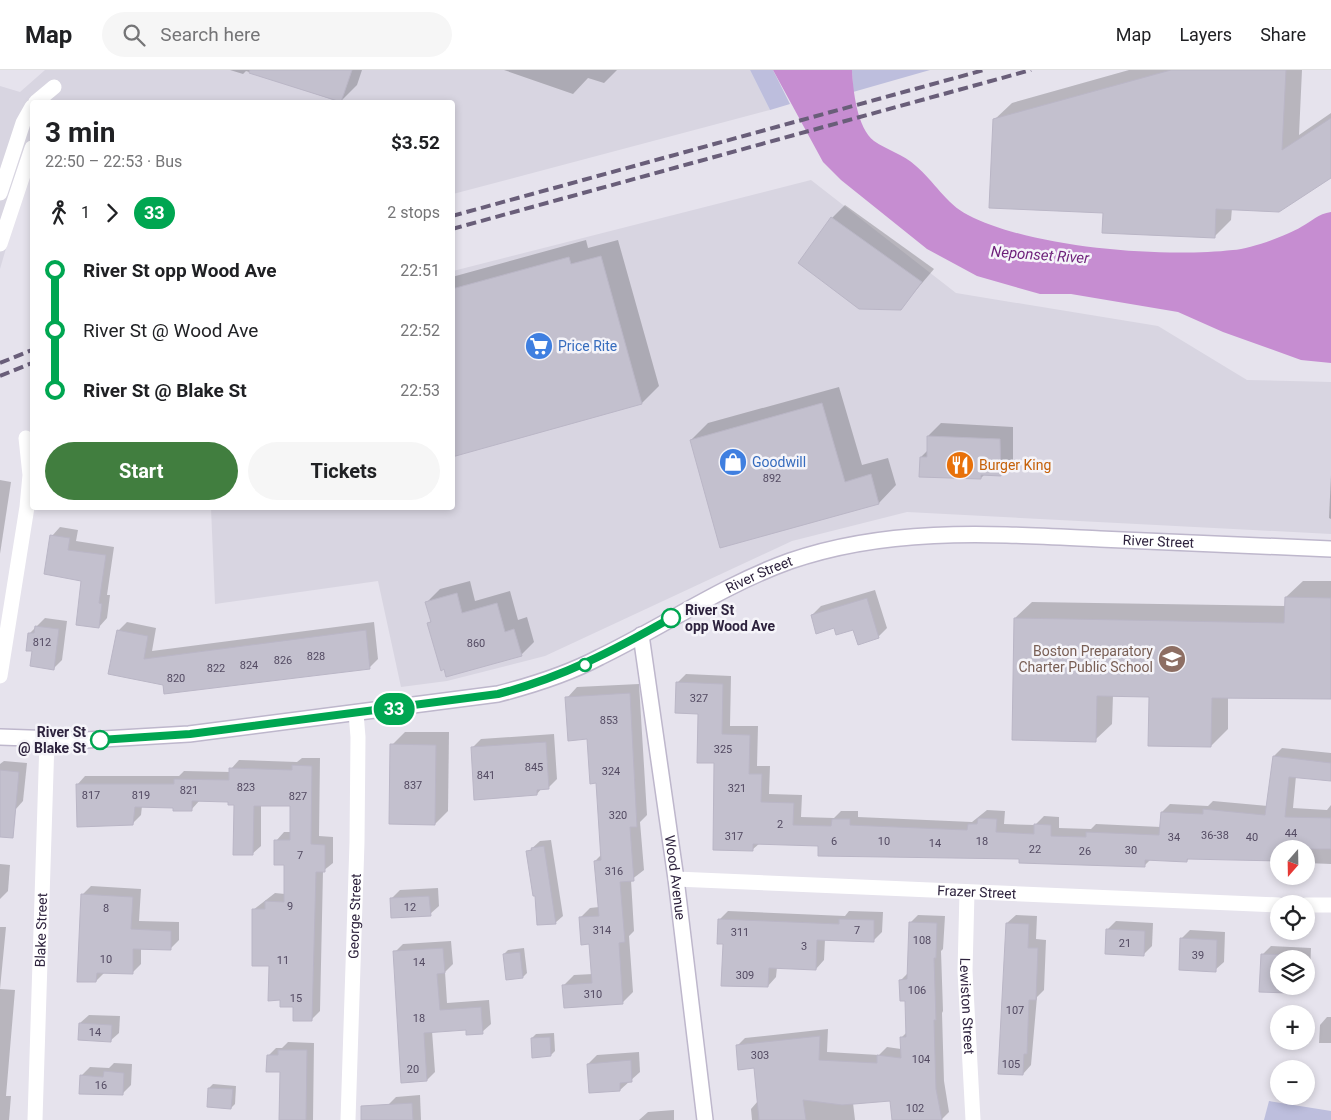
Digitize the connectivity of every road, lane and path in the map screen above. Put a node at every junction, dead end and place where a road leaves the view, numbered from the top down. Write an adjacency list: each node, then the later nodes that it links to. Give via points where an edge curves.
1 (38, 100): 2 (street, via 54,87)
2 (49, 100)
3 (30, 111): 5 (street)
4 (30, 154): 6 (street)
5 (0, 193)
6 (0, 244)
7 (26, 438): 10 (street, via 30,475 27,507)
8 (1331, 549): 9 (street, River Street, via 984,534 898,537 844,546 790,561 740,582)
9 (641, 635): 11 (street, River Street, via 581,666 516,689); 14 (street, Wood Avenue)
10 (0, 676)
11 (356, 713): 13 (street, River Street, via 190,734); 20 (street, George Street, via 357,842)
12 (0, 737): 13 (street, River Street)
13 (47, 740): 19 (street, Blake Street)
14 (676, 879): 15 (street, Frazer Street); 21 (street, Wood Avenue)
15 (967, 892): 16 (street, Frazer Street); 22 (street, Lewiston Street, via 966,971)
16 (1270, 905)
17 (1315, 905): 18 (street)
18 (1331, 905)
19 (35, 1120)
20 (348, 1120)
21 (705, 1120)
22 (973, 1120)

